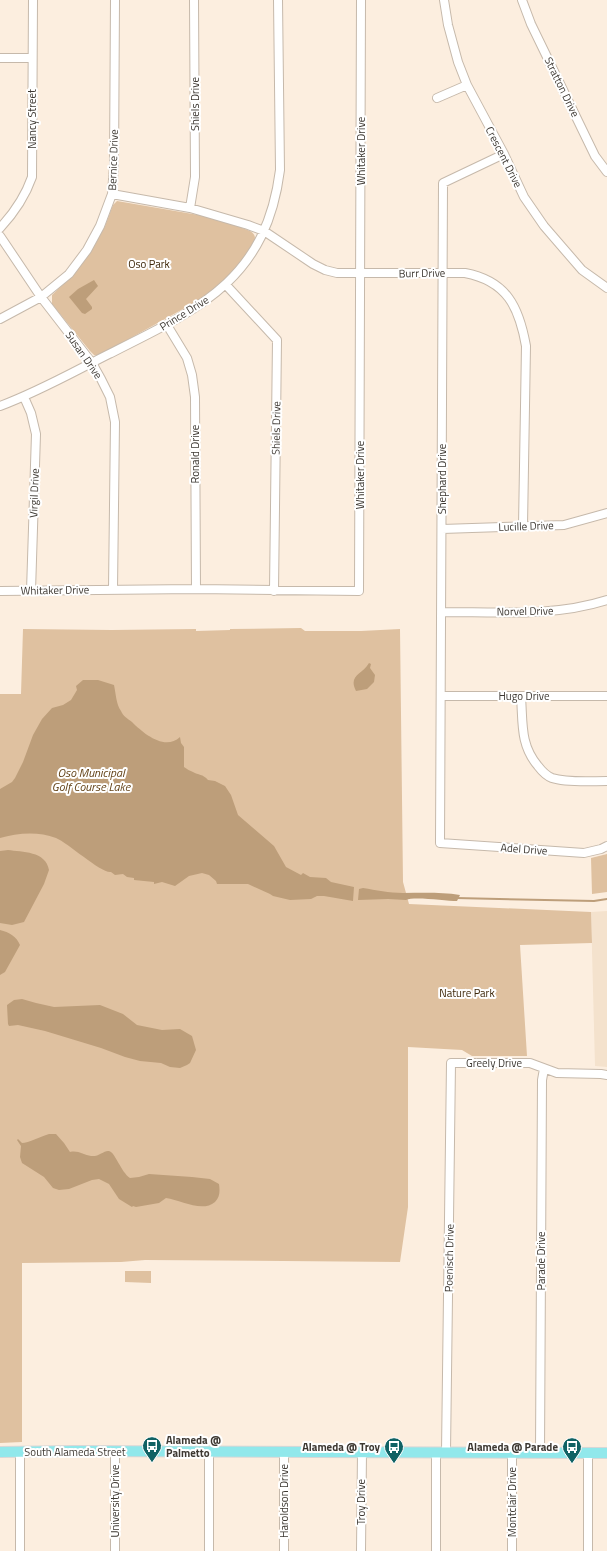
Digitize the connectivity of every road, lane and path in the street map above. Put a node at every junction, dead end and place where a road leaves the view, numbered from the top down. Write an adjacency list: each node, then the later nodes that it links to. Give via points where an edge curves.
1 (33, 0): 9 (street, Nancy Street)
2 (115, 0): 14 (street, Bernice Drive)
3 (194, 0): 15 (street, Shiels Drive, via 195,177)
4 (278, 0): 17 (street, Prince Drive, via 280,170 272,212)
5 (362, 0): 20 (street, Whitaker Drive)
6 (444, 0): 10 (street, Crescent Drive, via 448,25)
7 (522, 0): 13 (street, Stratton Drive, via 531,24 595,156)
8 (0, 58): 9 (street)
9 (32, 58): 16 (street, Nancy Street, via 32,177 23,198)
10 (467, 85): 11 (street); 12 (street, Crescent Drive)
11 (437, 98)
12 (504, 154): 19 (street, Shephard Drive, via 443,183); 22 (street, Crescent Drive, via 524,197 544,226 582,270)
13 (607, 172)
14 (112, 194): 15 (street, Burr Drive); 23 (street, Bernice Drive, via 100,226 87,250 69,274)
15 (190, 208): 17 (street, Burr Drive)
16 (0, 228)
17 (264, 231): 20 (street, Burr Drive, via 325,270); 21 (street, Prince Drive, via 247,260)
18 (0, 236): 23 (street, Susan Drive)
19 (443, 273): 20 (street, Burr Drive); 30 (street, Burr Drive, via 477,276 495,285 511,301 522,324 526,346); 31 (street, Shephard Drive)
20 (361, 274): 36 (street, Whitaker Drive, via 359,591)
21 (226, 285): 25 (street, Prince Drive, via 201,305); 36 (street, Shiels Drive, via 277,340)
22 (607, 288)
23 (41, 297): 24 (street, Bernice Drive); 26 (street, Susan Drive)
24 (0, 319)
25 (167, 326): 26 (street, Prince Drive); 32 (street, Ronald Drive, via 187,358 195,397)
26 (92, 363): 27 (street, Prince Drive); 34 (street, Susan Drive, via 110,397 115,422)
27 (24, 397): 28 (street, Prince Drive); 33 (street, Virgil Drive, via 36,434)
28 (0, 406)
29 (607, 513): 30 (street, Lucille Drive, via 564,525)
30 (523, 526): 31 (street, Lucille Drive)
31 (442, 529): 38 (street, Shephard Drive)
32 (196, 589): 34 (street, Whitaker Drive); 36 (street, Whitaker Drive)
33 (31, 590): 34 (street, Whitaker Drive); 35 (street, Whitaker Drive)
34 (113, 590)
35 (0, 591)
36 (274, 591)
37 (607, 600): 38 (street, Norvel Drive, via 567,610)
38 (442, 612): 39 (street, Shephard Drive)
39 (442, 696): 41 (street, Hugo Drive); 43 (street, Shephard Drive)
40 (607, 696): 41 (street, Hugo Drive)
41 (522, 697): 42 (street, via 525,745 541,770 551,778)
42 (607, 781)
43 (440, 843): 44 (street, Adel Drive, via 584,853)
44 (607, 846)
45 (451, 1063): 46 (street, Greely Drive, via 530,1063); 54 (street, Poenisch Drive)
46 (544, 1069): 47 (street, Greely Drive, via 557,1073); 56 (street, Parade Drive)
47 (607, 1075)
48 (0, 1452): 49 (main road, South Alameda Street)
49 (20, 1452): 50 (main road, South Alameda Street); 59 (street)
50 (116, 1452): 51 (main road, South Alameda Street); 60 (street, University Drive)
51 (210, 1452): 52 (main road, South Alameda Street); 61 (street)
52 (284, 1452): 53 (main road, South Alameda Street); 62 (street, Haroldson Drive)
53 (362, 1452): 54 (main road, South Alameda Street); 63 (street, Troy Drive)
54 (441, 1452): 55 (main road, South Alameda Street); 64 (street, Poenisch Drive)
55 (512, 1452): 56 (main road, South Alameda Street); 65 (street, Montclair Drive)
56 (540, 1452): 57 (main road, South Alameda Street)
57 (588, 1452): 58 (main road, South Alameda Street); 66 (street)
58 (607, 1452)
59 (20, 1551)
60 (115, 1551)
61 (209, 1551)
62 (284, 1551)
63 (361, 1551)
64 (436, 1551)
65 (512, 1551)
66 (588, 1551)

